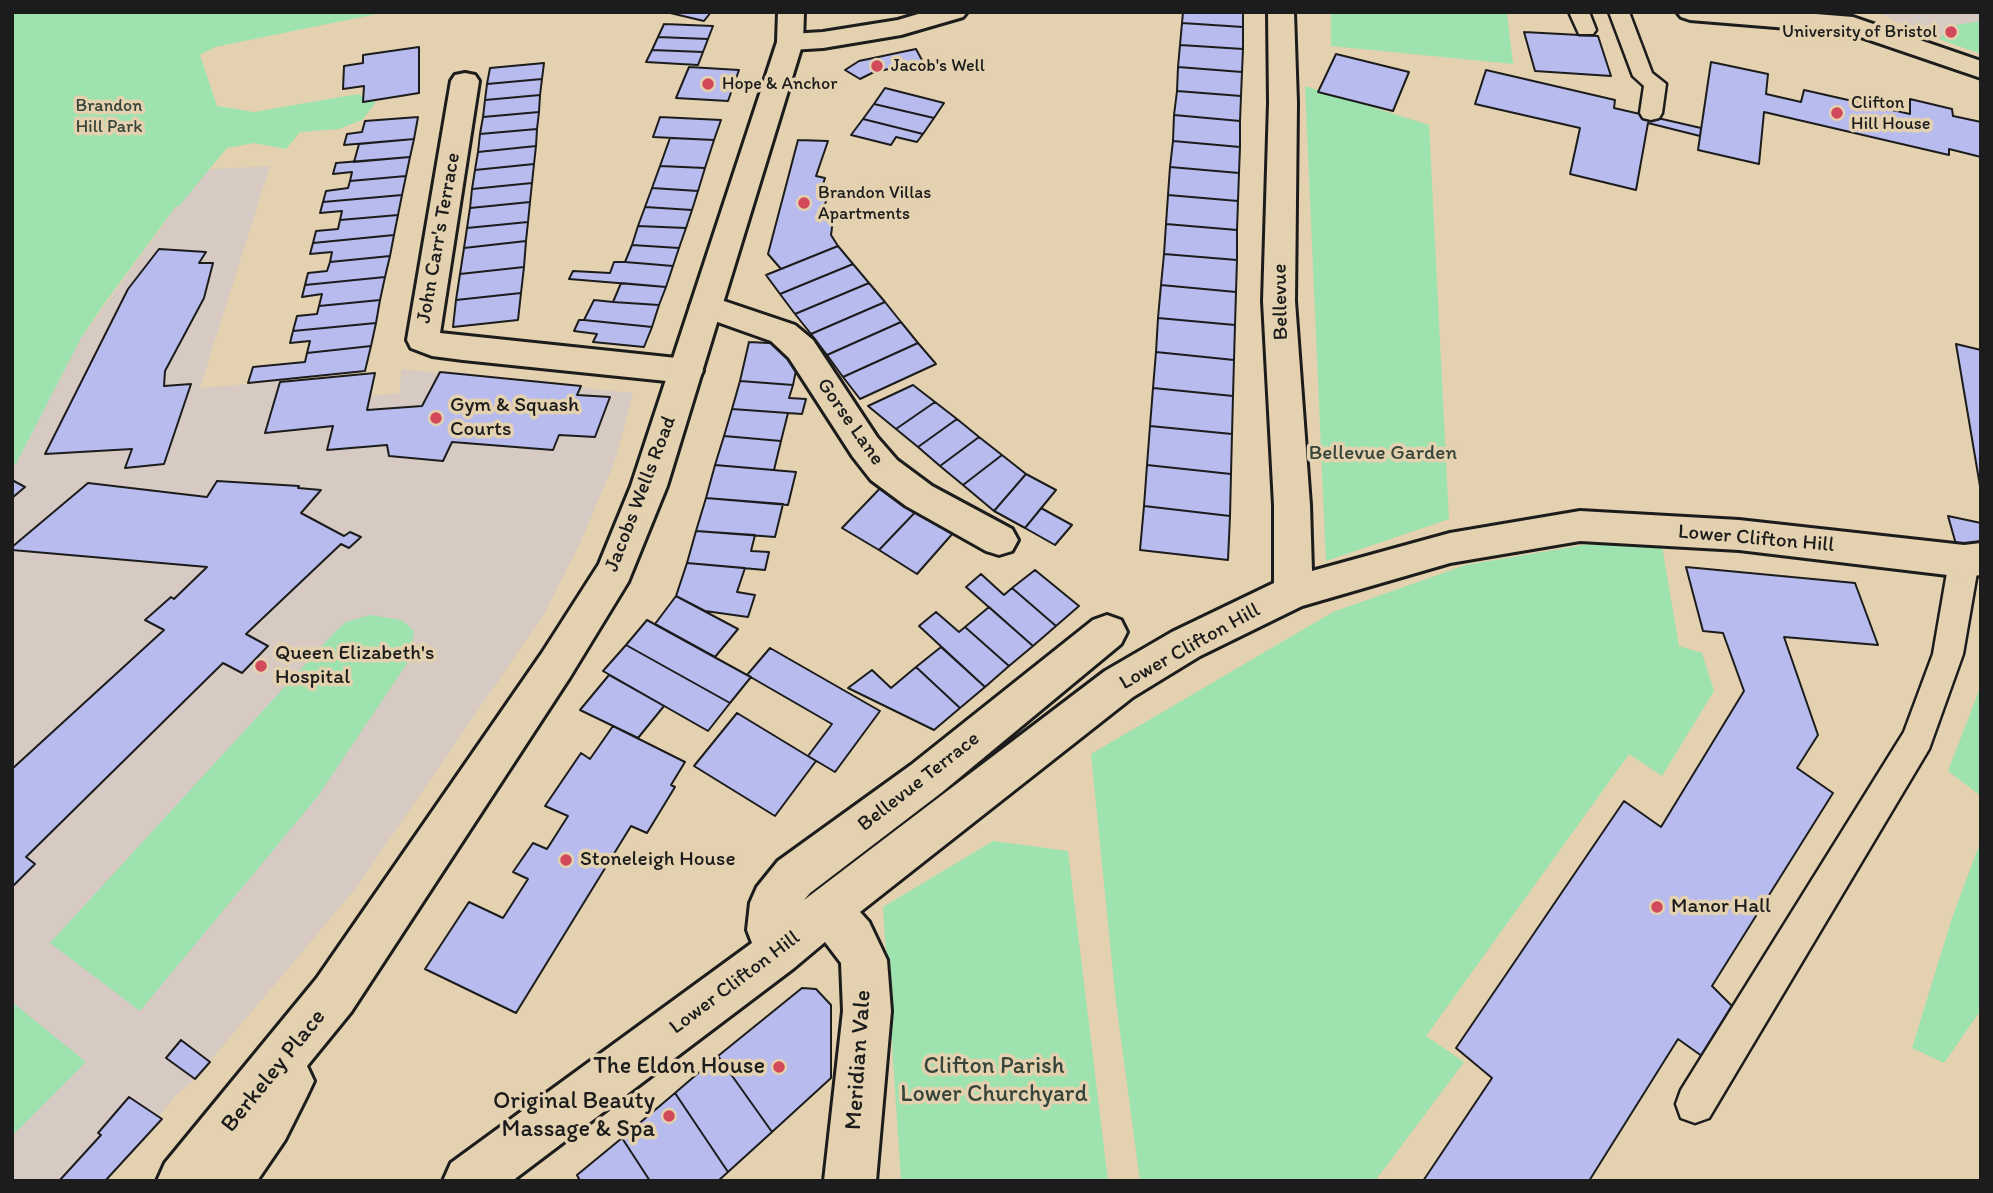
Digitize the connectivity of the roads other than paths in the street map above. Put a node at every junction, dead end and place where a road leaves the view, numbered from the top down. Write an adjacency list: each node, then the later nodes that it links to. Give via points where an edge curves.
1 (954, 12): 6 (street, via 901,27 823,40)
2 (1281, 12): 14 (street, Bellevue, via 1279,301)
3 (1619, 12): 9 (lane, via 1643,76 1655,84)
4 (1690, 12): 5 (street)
5 (1846, 19): 7 (street)
6 (791, 27): 10 (street, Jacobs Wells Road)
7 (1981, 70)
8 (465, 81): 11 (street, John Carr's Terrace, via 423,340)
9 (1651, 113)
10 (706, 306): 11 (street, Jacobs Wells Road); 12 (street, Gorse Lane, via 783,332 801,349 884,470 919,496)
11 (686, 371): 18 (street, Jacobs Wells Road, via 649,486 615,571)
12 (999, 540)
13 (1972, 560): 14 (street, Lower Clifton Hill, via 1739,535 1580,526 1450,548); 19 (lane, via 1948,654 1918,739)
14 (1293, 592): 16 (street, Lower Clifton Hill, via 1186,644 1119,684)
15 (1107, 632): 17 (street, Bellevue Terrace, via 926,779 794,877 772,903 770,930)
16 (827, 910): 17 (street, Lower Clifton Hill); 23 (street, Meridian Vale, via 853,939 864,960 867,1011)
17 (778, 952): 22 (street, Lower Clifton Hill)
18 (334, 995): 20 (street, Berkeley Place); 21 (street, Berkeley Place, via 267,1122)
19 (1695, 1104)
20 (183, 1181)
21 (227, 1181)
22 (469, 1181)
23 (849, 1181)

